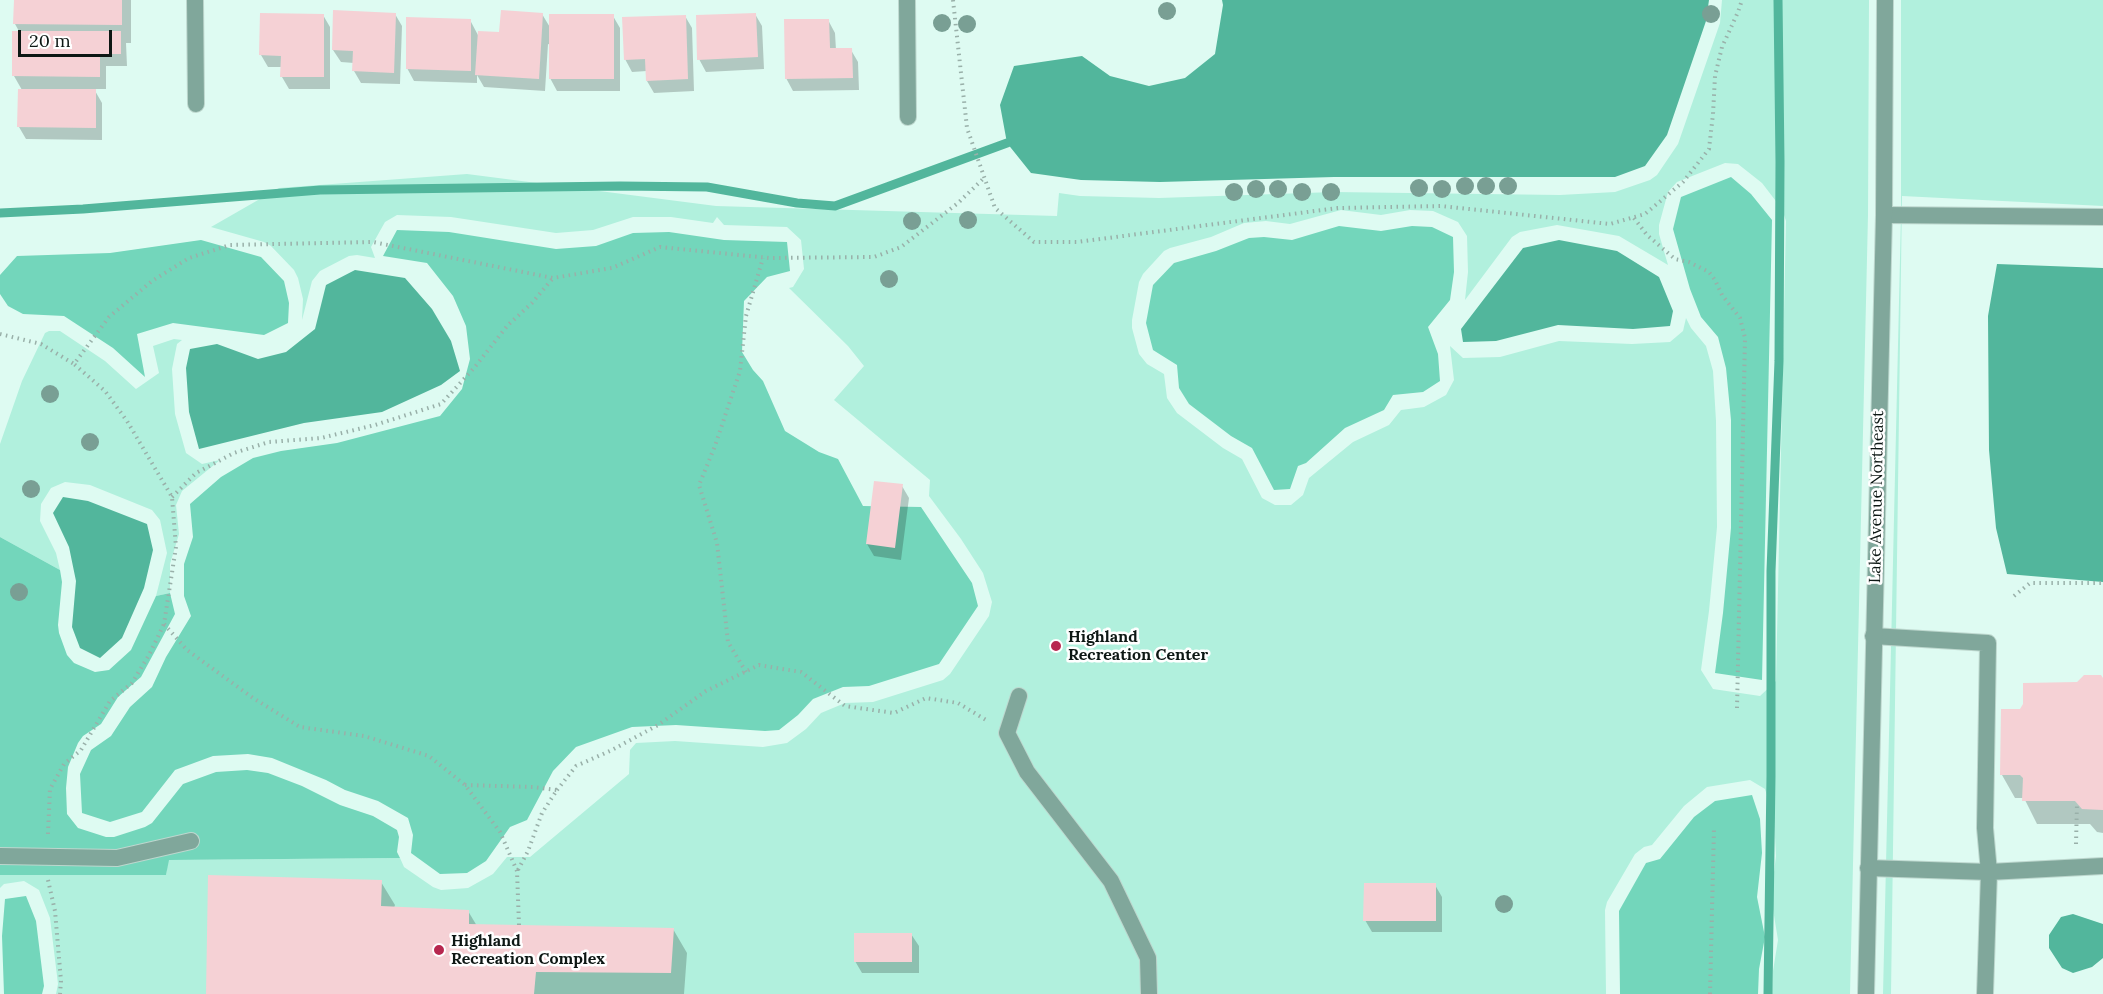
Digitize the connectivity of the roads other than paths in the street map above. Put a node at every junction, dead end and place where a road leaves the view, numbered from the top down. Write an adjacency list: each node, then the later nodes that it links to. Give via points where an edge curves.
1 (195, 0): 4 (street)
2 (907, 0): 5 (street)
3 (1885, 0): 6 (street, Lake Avenue Northeast)
4 (195, 104)
5 (908, 117)
6 (1884, 215): 7 (street); 8 (street, Lake Avenue Northeast)
7 (2103, 217)
8 (1874, 636): 13 (street, Lake Avenue Northeast); 14 (street, via 1988,643 1985,828)
9 (1019, 696): 15 (street, via 1007,733 1027,772 1111,881 1148,958)
10 (191, 841): 11 (street, via 117,858)
11 (0, 856)
12 (2103, 866): 14 (street)
13 (1868, 868): 14 (street); 16 (street, Lake Avenue Northeast)
14 (1989, 872): 17 (street)
15 (1149, 994)
16 (1866, 994)
17 (1985, 994)

